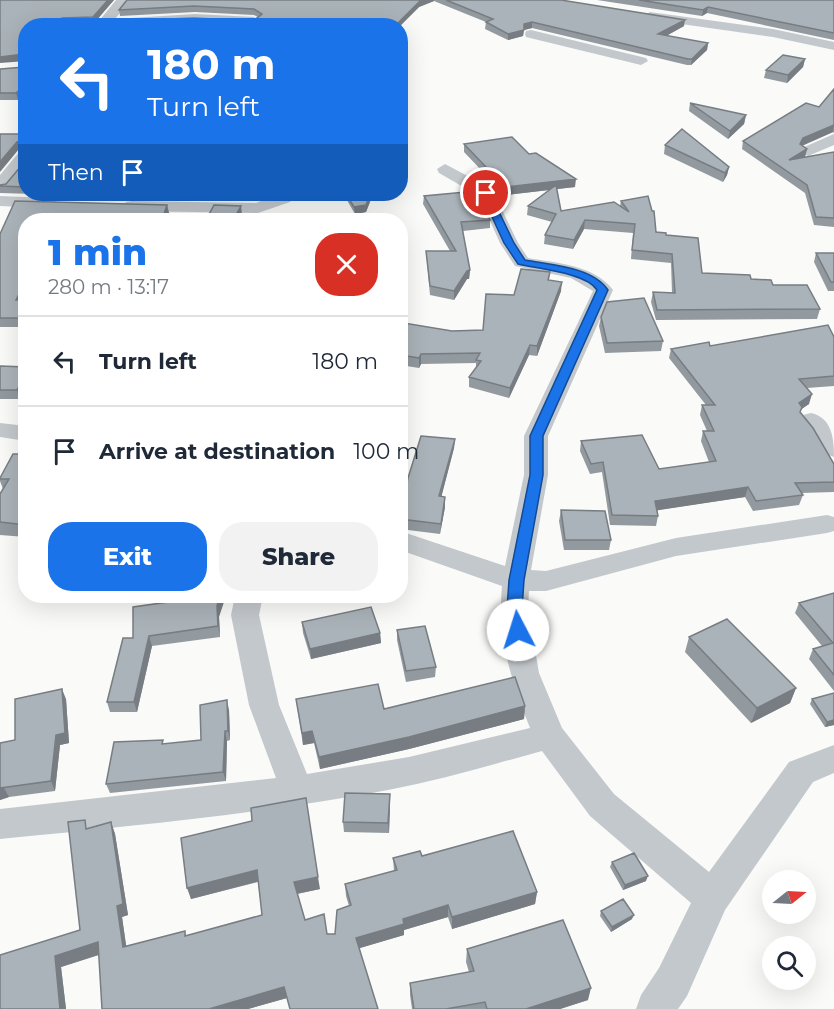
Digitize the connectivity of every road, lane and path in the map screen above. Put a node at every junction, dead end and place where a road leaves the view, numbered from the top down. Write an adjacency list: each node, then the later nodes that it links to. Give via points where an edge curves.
1 (122, 0): 3 (street)
2 (641, 14): 5 (street)
3 (108, 18)
4 (552, 25): 6 (street, via 526,36)
5 (834, 46)
6 (641, 61)
7 (834, 139): 8 (street)
8 (808, 151)
9 (18, 164): 11 (street)
10 (445, 169): 24 (street, via 486,193 522,262 572,272 598,283 603,290 537,436 536,475)
11 (0, 186)
12 (0, 201): 16 (street)
13 (166, 201): 17 (street)
14 (188, 201): 15 (street, via 258,208)
15 (276, 201)
16 (70, 203)
17 (117, 205)
18 (811, 420): 21 (street)
19 (0, 430): 20 (street)
20 (18, 433)
21 (834, 449)
22 (832, 526): 24 (street, via 676,547 546,582)
23 (408, 543): 24 (street)
24 (516, 580): 26 (street, via 514,609 524,673)
25 (248, 603): 28 (street, via 245,615 264,705)
26 (549, 736): 28 (street, via 400,772); 30 (street, via 602,805)
27 (834, 759): 30 (street, via 801,772)
28 (297, 790): 29 (street)
29 (0, 824)
30 (712, 898): 31 (street, via 673,982)
31 (654, 1009)

